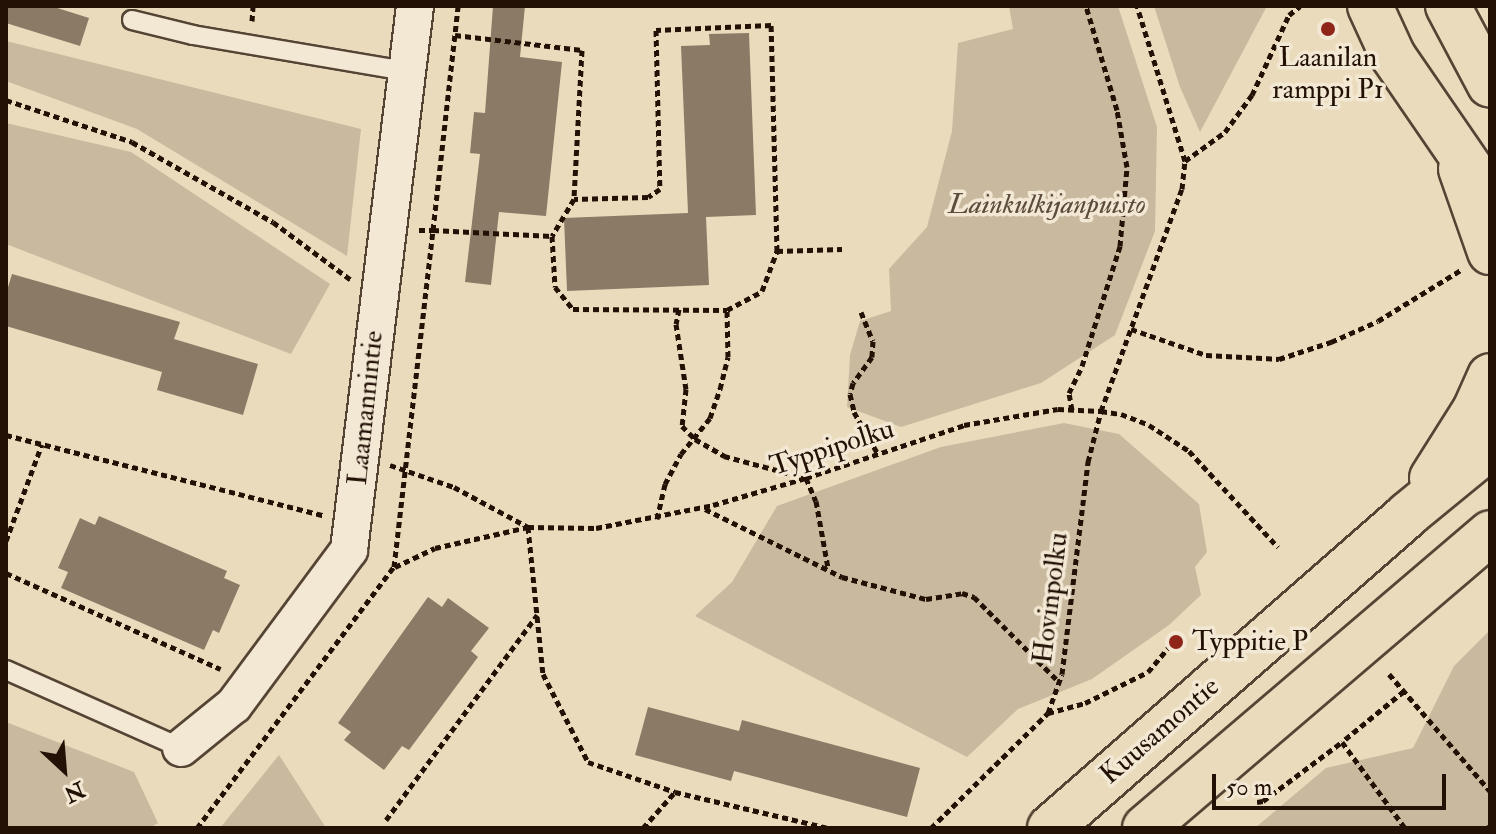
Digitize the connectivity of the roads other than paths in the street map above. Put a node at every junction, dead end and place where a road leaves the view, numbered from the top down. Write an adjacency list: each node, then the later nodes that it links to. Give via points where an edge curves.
1 (415, 6): 5 (street, Laamannintie)
2 (1370, 6): 7 (highway, via 1393,56)
3 (1448, 6): 6 (highway)
4 (132, 20): 5 (lane)
5 (406, 71): 15 (street, Laamannintie, via 349,550 234,705)
6 (1490, 85)
7 (1454, 148): 8 (highway); 9 (highway)
8 (1490, 197)
9 (1478, 260)
10 (1490, 376): 12 (highway, via 1456,443)
11 (1490, 447): 12 (highway, Kuusamontie)
12 (1407, 515): 16 (highway, Kuusamontie)
13 (1490, 533): 17 (highway)
14 (6, 670): 15 (lane)
15 (181, 748)
16 (1050, 828)
17 (1145, 828)

